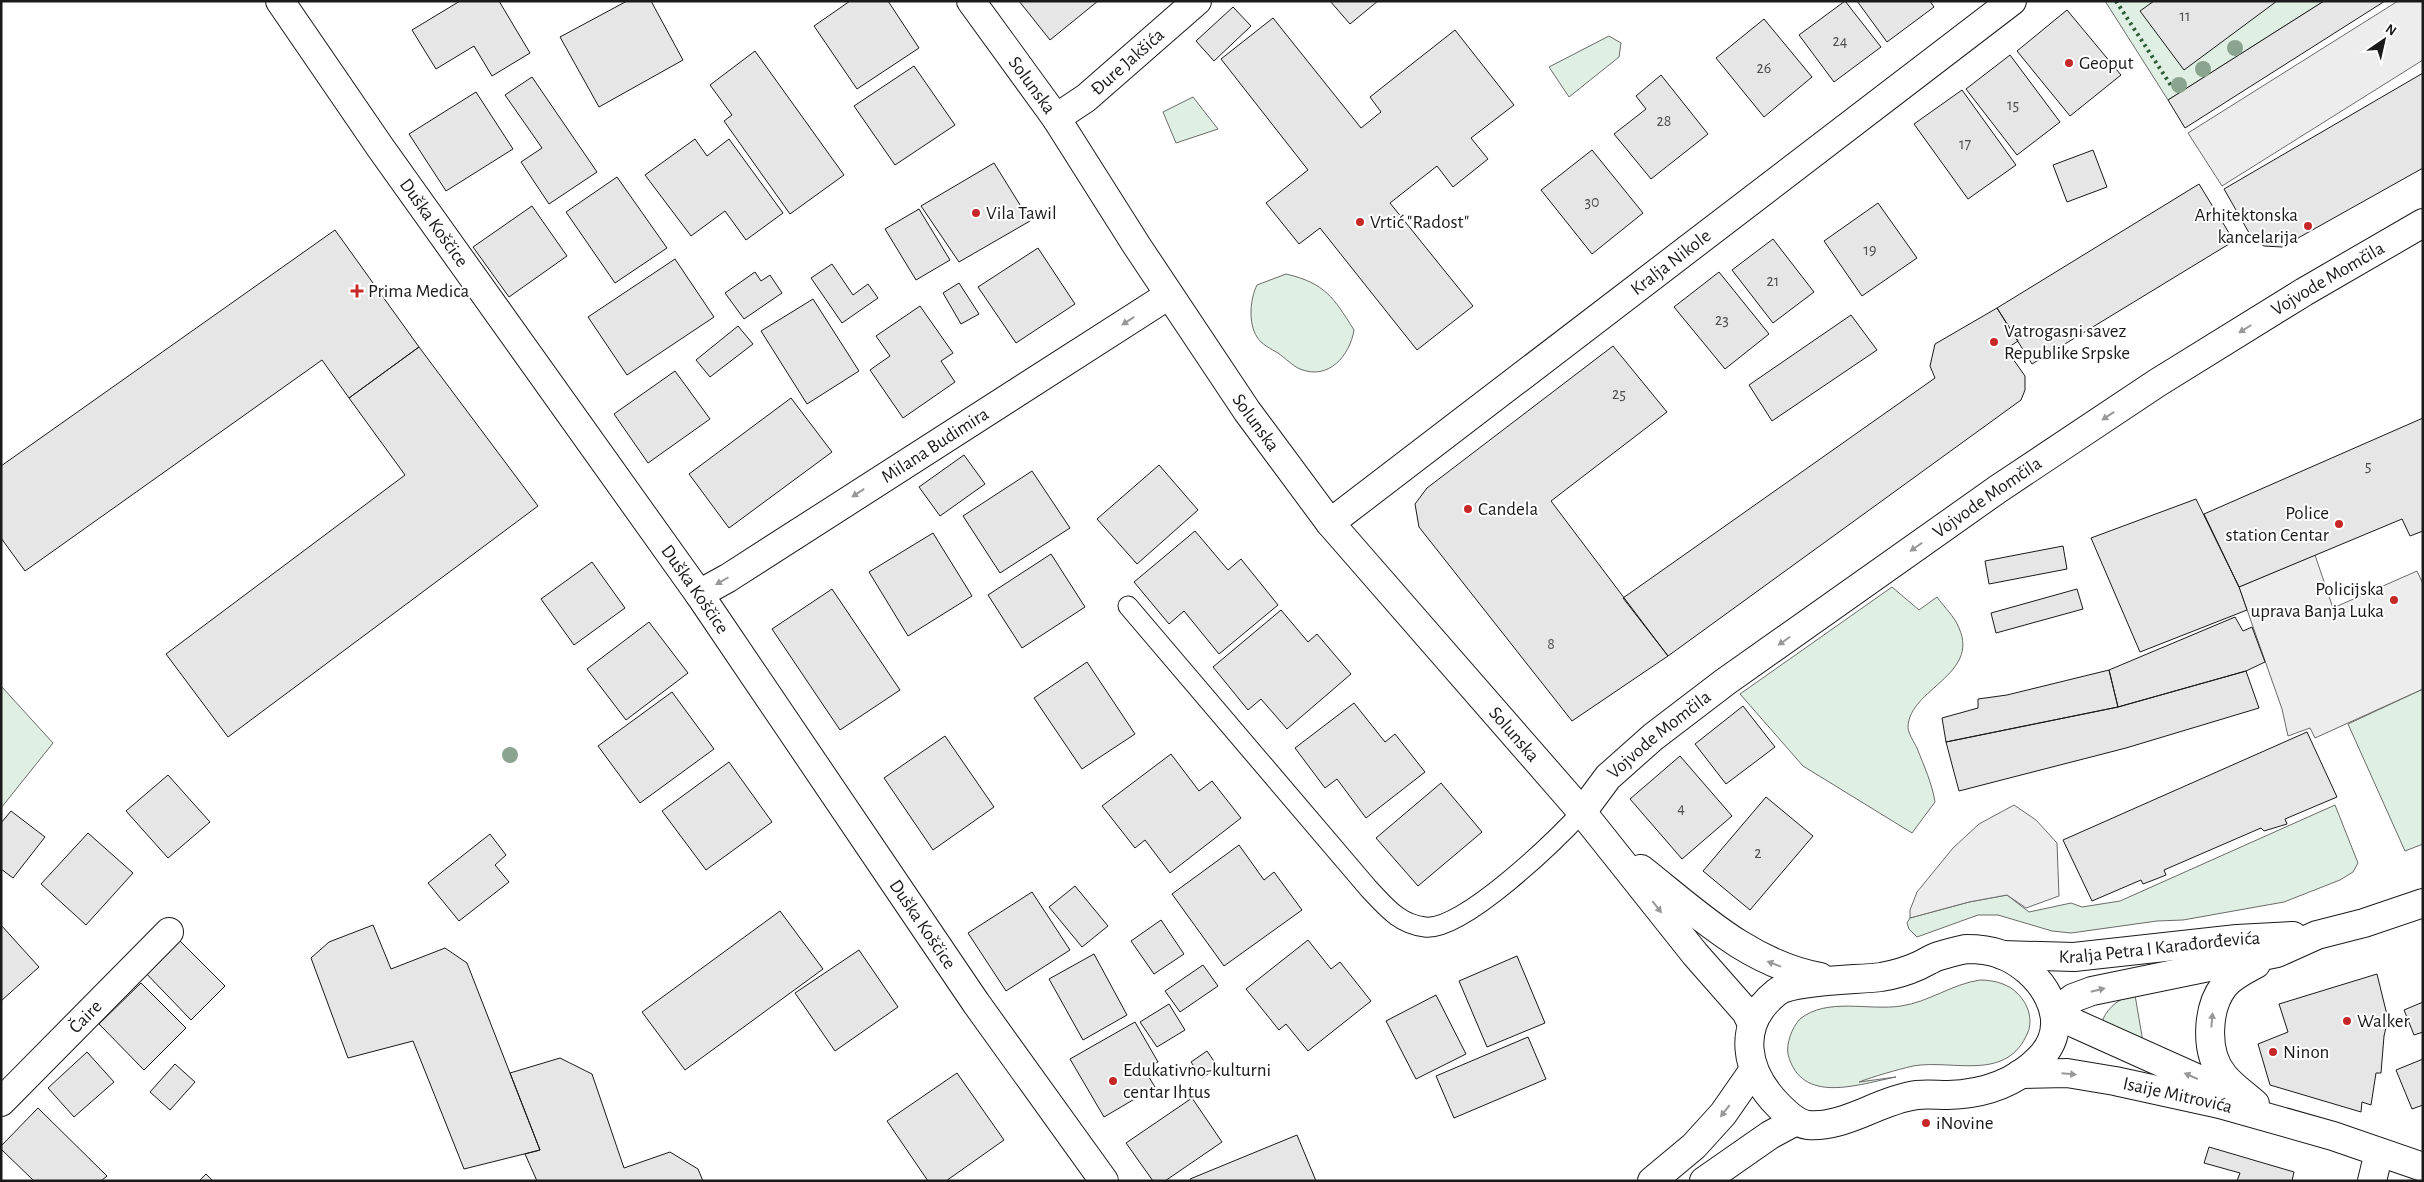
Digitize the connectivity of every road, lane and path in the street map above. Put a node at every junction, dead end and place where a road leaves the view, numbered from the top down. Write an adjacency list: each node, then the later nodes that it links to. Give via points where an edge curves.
1 (280, 1): 9 (street, Duška Koščice, via 380,148)
2 (972, 1): 5 (street, Solunska)
3 (1197, 1): 5 (street, Đure Jakšića, via 1086,98)
4 (2012, 1): 8 (street, Kralja Nikole)
5 (1056, 118): 7 (street, Solunska)
6 (2423, 223): 11 (street, Vojvode Momčila, one-way to 11, via 2157,383 1998,489 1653,737 1608,777)
7 (1170, 295): 8 (street, Solunska, via 1247,411); 9 (street, Milana Budimira, one-way to 9)
8 (1330, 523): 11 (street, Solunska)
9 (699, 594): 29 (street, Duška Koščice, via 976,1003)
10 (1128, 606): 11 (lane, via 1369,889 1397,918 1409,924 1426,928 1442,926 1459,918 1534,862)
11 (1582, 812): 12 (street, Solunska)
12 (1605, 841): 18 (street, Solunska, one-way to 12, via 1797,973 1739,945); 20 (street, Solunska, one-way to 20, via 1746,1012)
13 (2423, 903): 15 (street, Kralja Petra I Karađorđevića)
14 (169, 932): 23 (street, Čaire)
15 (2317, 935): 16 (street, Kralja Petra I Karađorđevića); 17 (street, Kralja Petra I Karađorđevića, via 2237,939 2074,957)
16 (2277, 953): 19 (street, Kralja Petra I Karađorđevića, one-way to 16, via 2073,998 2092,990); 24 (street, one-way to 16, via 2219,1068 2211,1047 2211,1016 2225,984)
17 (2002, 955): 18 (street, via 1983,949 1966,949 1883,976); 19 (street, via 2037,979)
18 (1838, 981): 20 (street, via 1800,984 1779,990)
19 (2055, 1012): 22 (street, via 2053,1035 2040,1058); 24 (street, Isaije Mitrovića, one-way to 19)
20 (1752, 1024): 21 (street, via 1749,1046)
21 (1753, 1071): 25 (street, via 1776,1103); 30 (street, one-way to 30, via 1723,1114 1694,1146)
22 (2020, 1074): 25 (street, via 1982,1092 1917,1095 1841,1122 1808,1125); 26 (street, Isaije Mitrovića, one-way to 26, via 2068,1074 2115,1080 2220,1104)
23 (1, 1102)
24 (2255, 1104): 26 (street, Isaije Mitrovića)
25 (1796, 1120): 31 (street)
26 (2332, 1136): 27 (street, Isaije Mitrovića)
27 (2379, 1152): 28 (street, Isaije Mitrovića); 32 (street)
28 (2423, 1167)
29 (1104, 1181)
30 (1652, 1181)
31 (1704, 1181)
32 (2372, 1181)

